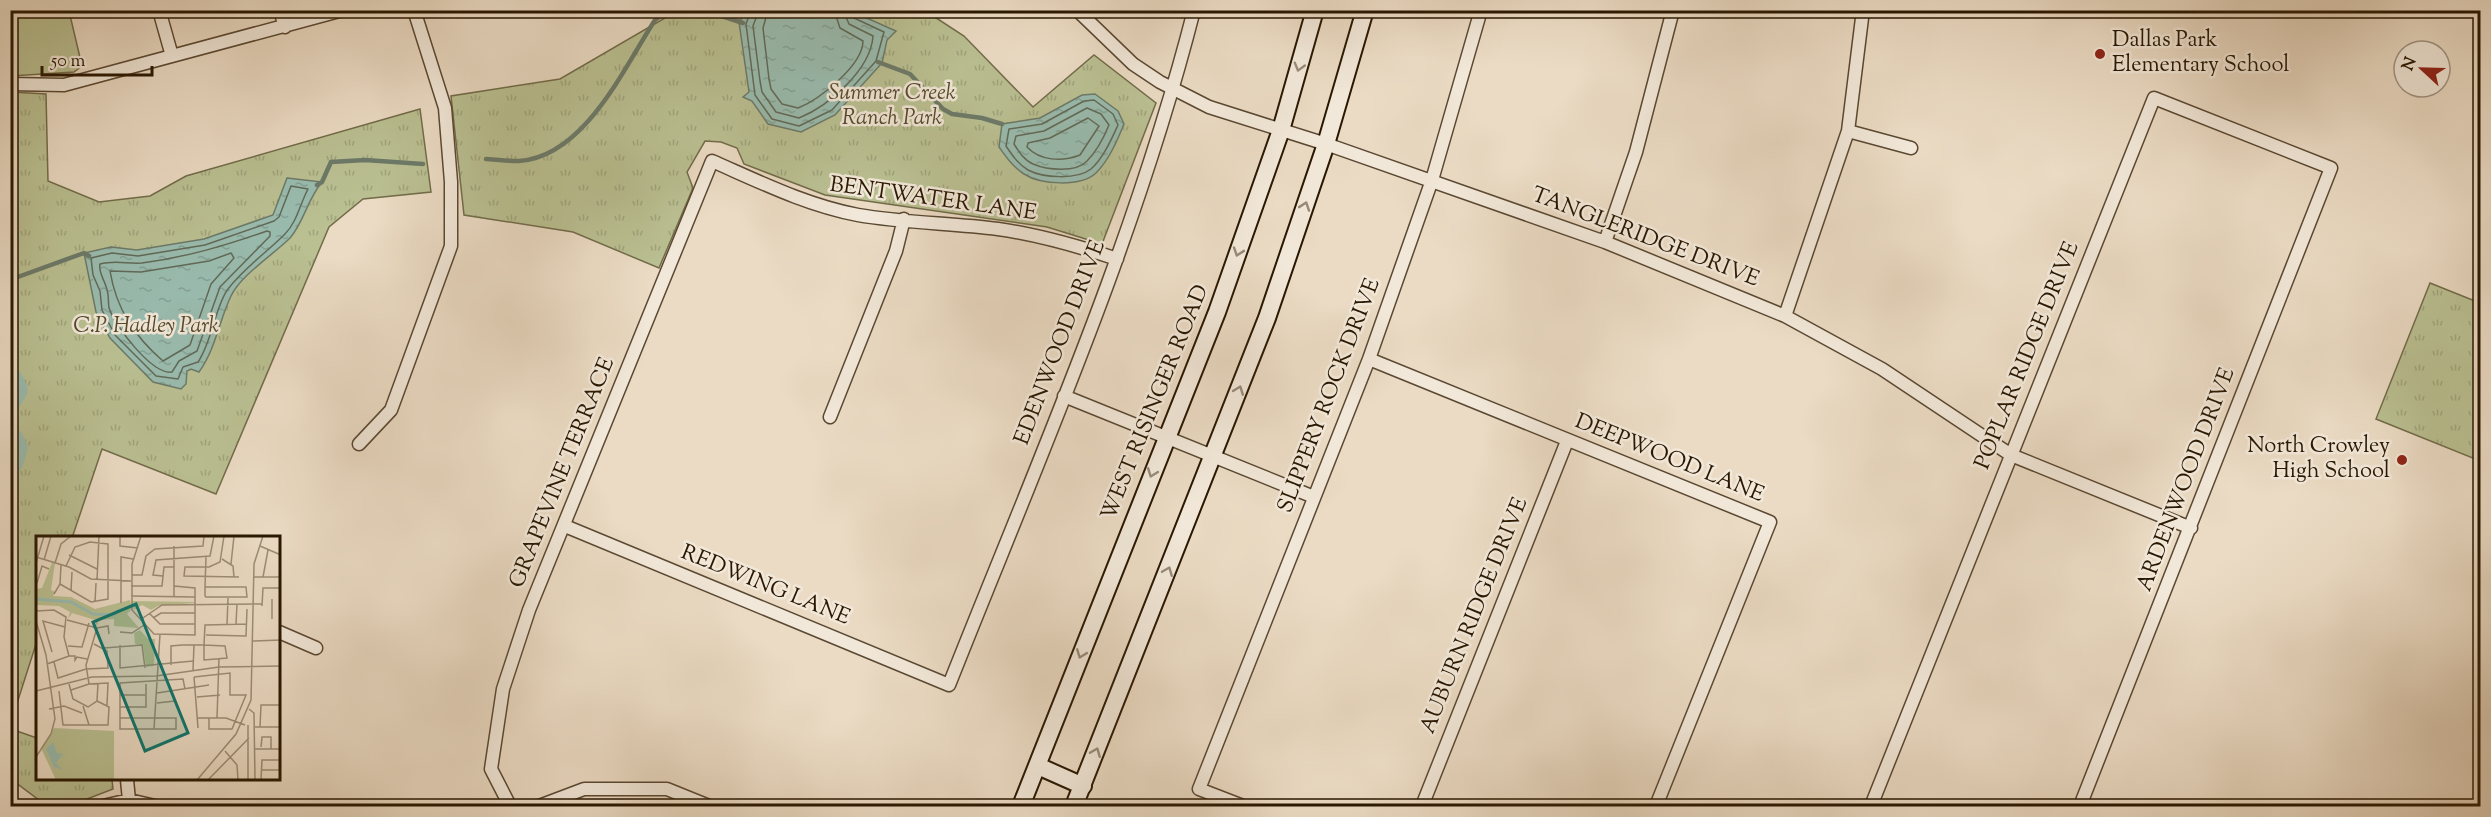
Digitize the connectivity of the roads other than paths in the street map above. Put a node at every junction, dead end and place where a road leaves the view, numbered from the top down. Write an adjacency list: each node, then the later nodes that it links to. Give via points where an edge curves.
1 (159, 10): 13 (street)
2 (280, 10): 12 (street)
3 (343, 10): 12 (street)
4 (414, 10): 32 (street, via 445,108 451,246 391,410)
5 (1077, 10): 15 (street, TANGLERIDGE DRIVE, via 1133,64)
6 (1194, 10): 15 (street, EDENWOOD DRIVE)
7 (1315, 10): 16 (main road, WEST RISINGER ROAD, one-way to 16)
8 (1365, 10): 18 (main road)
9 (1481, 10): 22 (street, SLIPPERY ROCK DRIVE)
10 (1673, 10): 24 (street, via 1636,152)
11 (1863, 10): 17 (street)
12 (285, 27): 13 (street)
13 (172, 56): 14 (street, via 64,85)
14 (10, 84)
15 (1174, 89): 16 (street, TANGLERIDGE DRIVE, via 1209,107); 25 (street, EDENWOOD DRIVE)
16 (1281, 130): 18 (street, TANGLERIDGE DRIVE); 30 (main road, WEST RISINGER ROAD, one-way to 30, via 1217,312)
17 (1848, 131): 19 (street); 26 (street)
18 (1326, 144): 22 (street, TANGLERIDGE DRIVE); 34 (main road, one-way to 18, via 1267,318)
19 (1911, 148)
20 (712, 161): 23 (street, BENTWATER LANE, via 832,209); 36 (street, GRAPEVINE TERRACE)
21 (2331, 168): 33 (street, POPLAR RIDGE DRIVE, via 2154,98); 37 (street, ARDENWOOD DRIVE)
22 (1432, 180): 24 (street, TANGLERIDGE DRIVE); 27 (street, SLIPPERY ROCK DRIVE)
23 (904, 219): 25 (street, BENTWATER LANE, via 1050,238); 29 (street, via 896,251)
24 (1605, 242): 26 (street, TANGLERIDGE DRIVE)
25 (1117, 259): 28 (street, EDENWOOD DRIVE)
26 (1785, 316): 33 (street, TANGLERIDGE DRIVE, via 1882,369)
27 (1369, 359): 31 (street, DEEPWOOD LANE); 35 (street, SLIPPERY ROCK DRIVE)
28 (1064, 396): 30 (street); 40 (street, EDENWOOD DRIVE)
29 (830, 417)
30 (1166, 437): 34 (street); 41 (main road, WEST RISINGER ROAD, one-way to 41)
31 (1567, 441): 53 (street, AUBURN RIDGE DRIVE); 54 (street, DEEPWOOD LANE, via 1770,522)
32 (359, 444)
33 (2011, 455): 37 (street, TANGLERIDGE DRIVE); 55 (street, POPLAR RIDGE DRIVE)
34 (1213, 457): 35 (street); 43 (main road, one-way to 34)
35 (1314, 497): 52 (street, SLIPPERY ROCK DRIVE, via 1198,789)
36 (565, 526): 40 (street, REDWING LANE); 47 (street, GRAPEVINE TERRACE, via 529,610 502,690 491,769)
37 (2191, 528): 56 (street, ARDENWOOD DRIVE)
38 (280, 633): 39 (street)
39 (316, 648)
40 (949, 685)
41 (1038, 766): 43 (main road); 50 (main road, WEST RISINGER ROAD)
42 (127, 781): 44 (street)
43 (1083, 786): 51 (main road)
44 (129, 800): 45 (street); 46 (street)
45 (103, 807)
46 (155, 807)
47 (510, 807)
48 (539, 807): 49 (street, via 584,789 667,789)
49 (709, 807)
50 (1021, 807)
51 (1074, 807)
52 (1243, 807)
53 (1422, 807)
54 (1656, 807)
55 (1872, 807)
56 (2080, 807)

